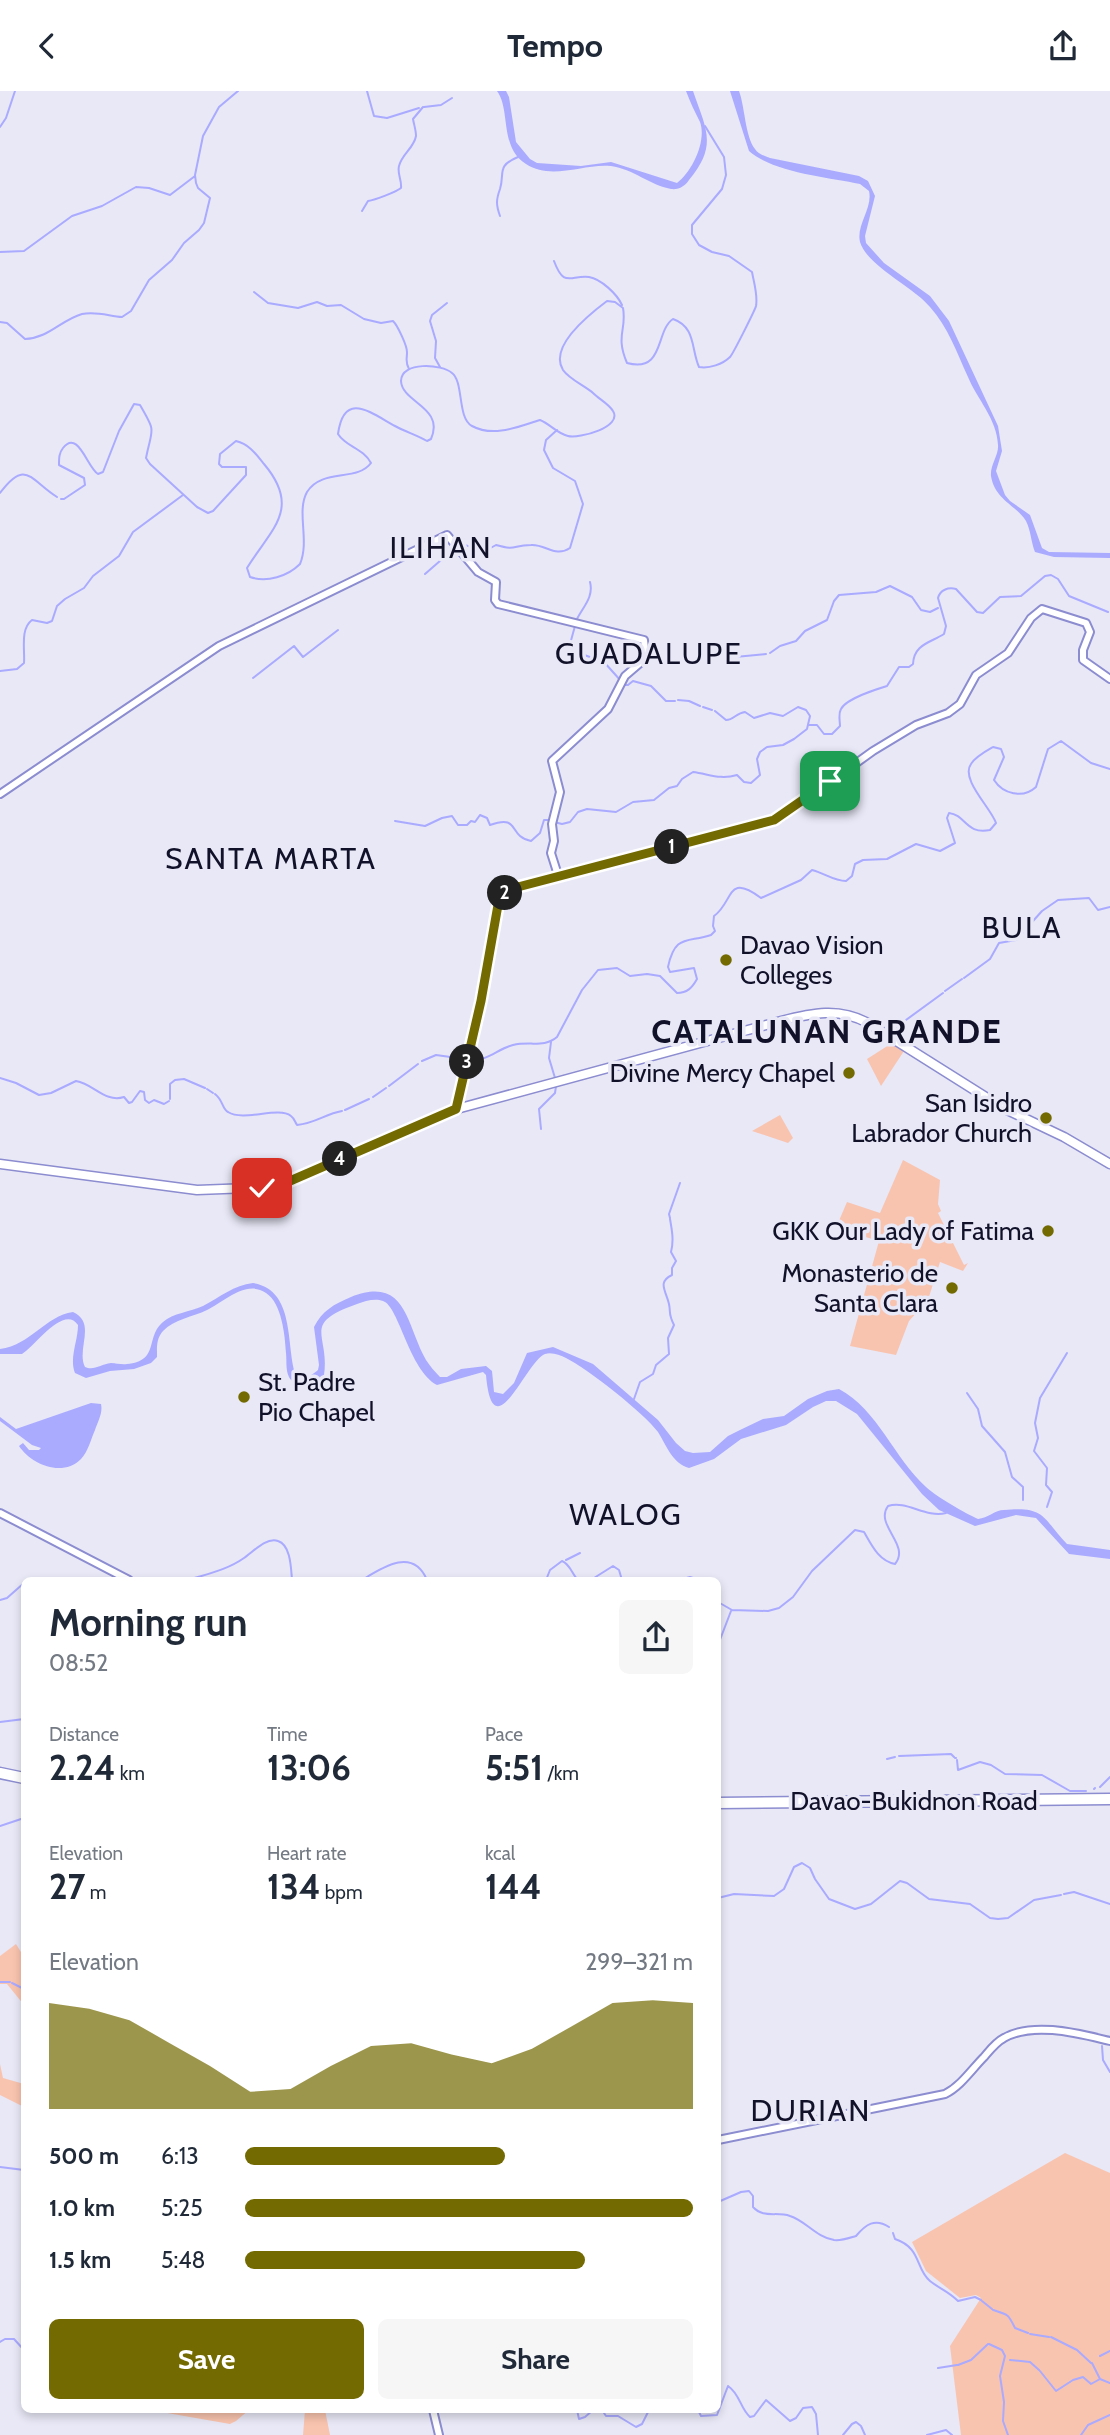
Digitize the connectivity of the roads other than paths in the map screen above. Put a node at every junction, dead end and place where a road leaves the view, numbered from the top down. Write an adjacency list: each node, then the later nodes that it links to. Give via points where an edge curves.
1 (1110, 679): 3 (street, via 1083,660 1090,632 1086,623 1042,609 1008,653 978,674 965,699 952,711 916,725 780,818)
2 (0, 794): 3 (street, via 219,646 447,535 478,572 496,582 497,604 644,640 646,658 625,676 612,705 552,761 560,792 551,853)
3 (558, 875): 4 (street, via 502,896)
4 (456, 1109): 5 (main road, via 267,1188 197,1191); 6 (main road, via 781,1021 838,1013 868,1023 1000,1106)
5 (0, 1164)
6 (1110, 1164)
7 (0, 1513): 8 (street)
8 (123, 1577)
9 (0, 1773): 10 (highway)
10 (21, 1777)
11 (1110, 1799): 12 (highway, Davao-Bukidnon Road)
12 (721, 1803)
13 (1110, 2041): 14 (street, via 1062,2030 1010,2035 942,2095)
14 (721, 2139)
15 (434, 2413): 16 (street)
16 (439, 2435)

